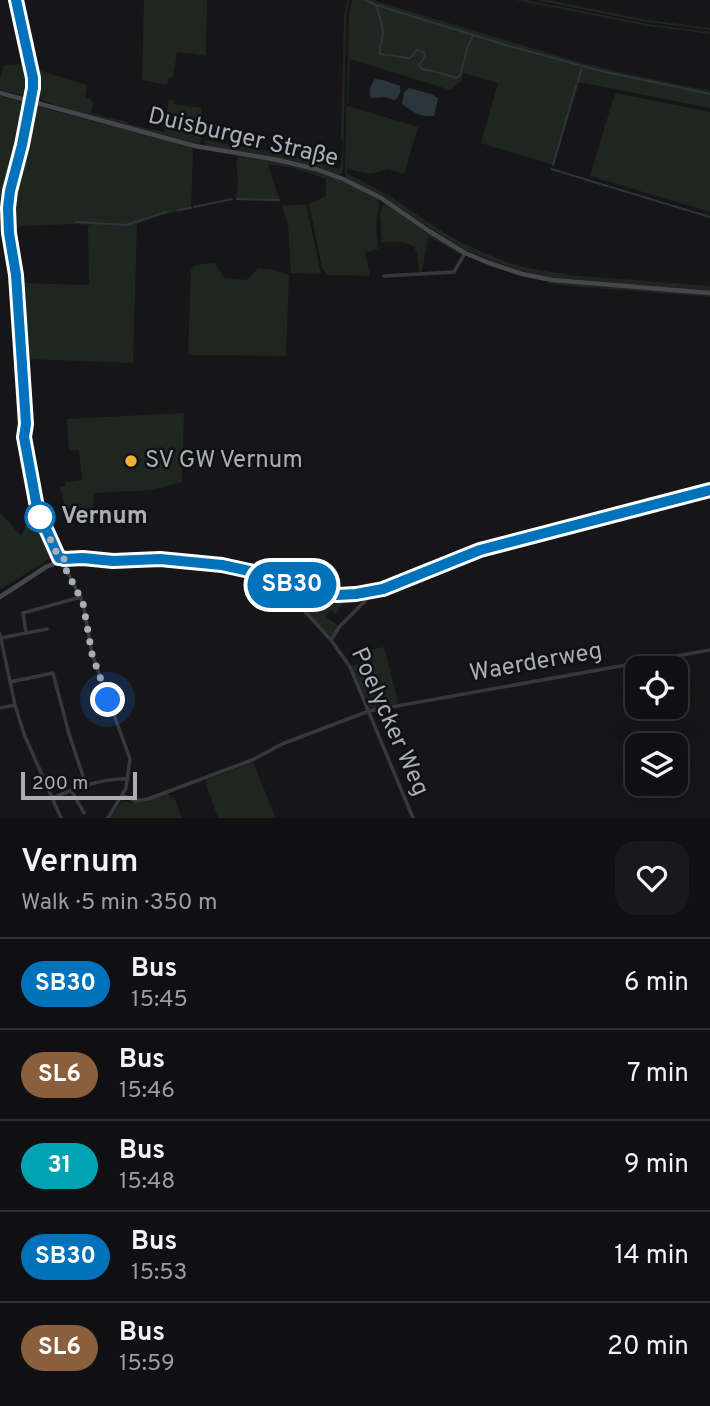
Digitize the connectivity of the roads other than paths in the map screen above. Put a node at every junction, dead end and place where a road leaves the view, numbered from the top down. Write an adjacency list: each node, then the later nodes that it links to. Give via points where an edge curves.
1 (16, 0): 3 (street, via 33,78)
2 (0, 93): 3 (street, Duisburger Straße)
3 (32, 100): 4 (street, Duisburger Straße, via 195,146 316,169 381,198); 8 (street, via 10,191 9,233 19,310 22,433 39,514)
4 (465, 253): 5 (street, via 454,272); 6 (street, Duisburger Straße, via 552,280)
5 (384, 275)
6 (710, 293)
7 (710, 489): 10 (street, via 489,547)
8 (61, 561): 9 (street, via 160,559 214,564); 11 (street); 12 (street)
9 (276, 579): 10 (street, via 337,595); 16 (street, Poelycker Weg)
10 (371, 592): 16 (street)
11 (0, 597)
12 (81, 597): 14 (street, via 23,613); 22 (street, via 92,654 129,755)
13 (47, 629): 14 (street)
14 (26, 633): 15 (street)
15 (0, 636): 18 (street)
16 (331, 640): 21 (street, Poelycker Weg, via 350,667)
17 (710, 650): 21 (street, Waerderweg)
18 (10, 682): 19 (street); 23 (street, via 53,673)
19 (15, 705): 20 (street); 26 (street)
20 (0, 708)
21 (369, 711): 25 (street, Waerderweg, via 148,799 135,801); 30 (street, Poelycker Weg)
22 (128, 779): 23 (street); 25 (street)
23 (86, 785): 24 (street)
24 (71, 790): 26 (street); 27 (street)
25 (122, 795): 29 (street)
26 (52, 798): 28 (street)
27 (84, 813)
28 (61, 818)
29 (108, 818)
30 (413, 818)

